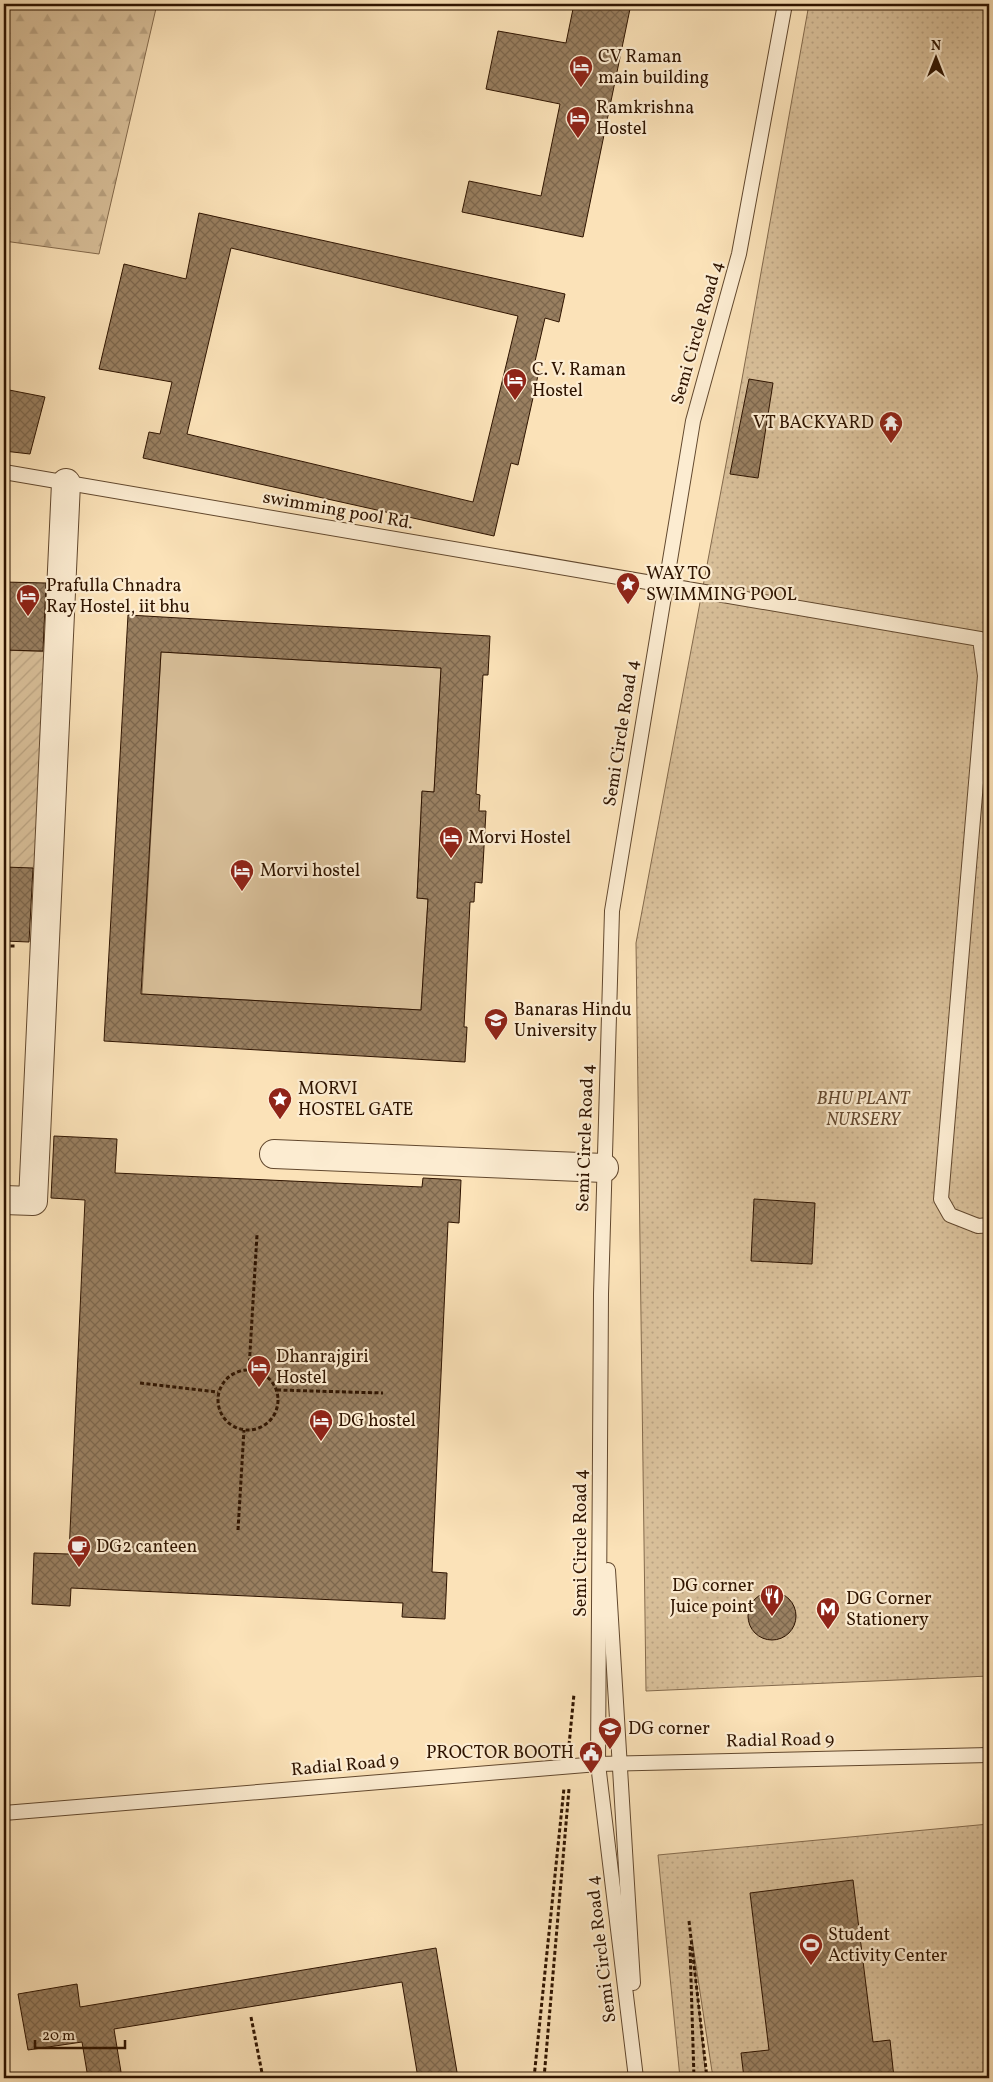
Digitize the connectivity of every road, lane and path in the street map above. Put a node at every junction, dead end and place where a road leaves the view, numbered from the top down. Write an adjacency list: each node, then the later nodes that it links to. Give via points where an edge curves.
1 (785, 4): 4 (lane, Semi Circle Road 4, via 740,254 693,421)
2 (4, 472): 3 (lane, swimming pool Rd.)
3 (66, 483): 4 (lane, swimming pool Rd.); 7 (street, via 33,1201)
4 (666, 586): 6 (lane, Semi Circle Road 4, via 612,911); 8 (lane, swimming pool Rd., via 980,639 985,676 941,1199 950,1215 978,1226)
5 (274, 1154): 6 (street)
6 (604, 1168): 16 (lane, Semi Circle Road 4)
7 (4, 1200)
8 (989, 1226)
9 (257, 1235): 10 (path)
10 (249, 1370): 12 (path, via 263,1374); 13 (path, via 240,1370 226,1378)
11 (140, 1383): 13 (path)
12 (277, 1390): 14 (path); 15 (path, via 279,1401 270,1422 260,1428)
13 (218, 1392): 15 (path, via 221,1414 228,1423)
14 (383, 1393)
15 (244, 1430): 17 (path)
16 (600, 1445): 19 (lane, Semi Circle Road 4); 20 (lane)
17 (238, 1530)
18 (989, 1755): 20 (lane, Radial Road 9)
19 (598, 1764): 20 (lane, Radial Road 9); 21 (lane, Radial Road 9); 24 (lane, Semi Circle Road 4)
20 (620, 1764): 24 (lane)
21 (4, 1813)
22 (251, 2017): 23 (path)
23 (263, 2078)
24 (638, 2078)
25 (694, 2078): 26 (path, via 689,1921)
26 (707, 2078)

